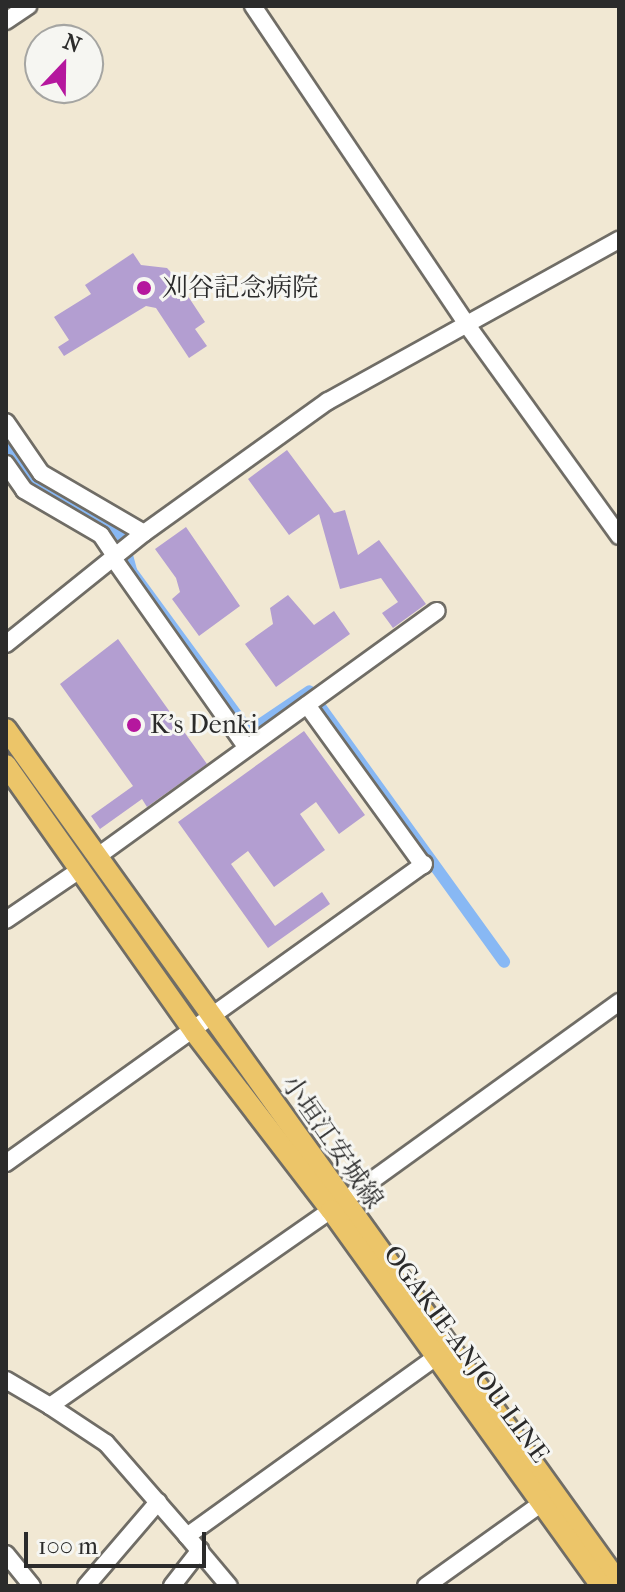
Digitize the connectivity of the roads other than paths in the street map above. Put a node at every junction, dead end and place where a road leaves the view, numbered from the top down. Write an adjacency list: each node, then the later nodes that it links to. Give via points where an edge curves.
1 (28, 6): 3 (street)
2 (253, 6): 5 (street)
3 (6, 21)
4 (619, 240): 5 (street)
5 (467, 325): 8 (street, via 328,401); 9 (street)
6 (6, 422): 8 (street, via 41,473)
7 (6, 464): 10 (street, via 24,490 101,535)
8 (144, 533): 10 (street)
9 (619, 536)
10 (115, 556): 12 (street); 15 (street)
11 (437, 611): 13 (street)
12 (6, 644)
13 (307, 705): 15 (street); 21 (street, via 424,864)
14 (6, 729): 17 (main road, 小垣江安城線)
15 (247, 748): 17 (street)
16 (6, 765): 18 (main road, OGAKIE-ANJOU LINE)
17 (98, 856): 21 (main road, 小垣江安城線)
18 (81, 869): 19 (street); 22 (main road, OGAKIE-ANJOU LINE)
19 (6, 920)
20 (619, 1002): 24 (street)
21 (212, 1019): 22 (street); 24 (main road, 小垣江安城線)
22 (195, 1033): 23 (street); 24 (main road, OGAKIE-ANJOU LINE)
23 (6, 1163)
24 (336, 1206): 25 (main road, OGAKIE-ANJOU LINE); 27 (street); 33 (main road, 小垣江安城線)
25 (435, 1358): 29 (main road, OGAKIE-ANJOU LINE); 30 (street)
26 (6, 1380): 27 (street)
27 (50, 1406): 28 (street, via 106,1443)
28 (158, 1502): 30 (street); 35 (street)
29 (542, 1503): 38 (street); 39 (main road, OGAKIE-ANJOU LINE)
30 (187, 1536): 31 (street)
31 (200, 1550): 36 (street); 37 (street)
32 (6, 1554): 34 (street)
33 (619, 1583)
34 (32, 1586)
35 (86, 1586)
36 (172, 1586)
37 (229, 1586)
38 (426, 1586)
39 (601, 1586)

